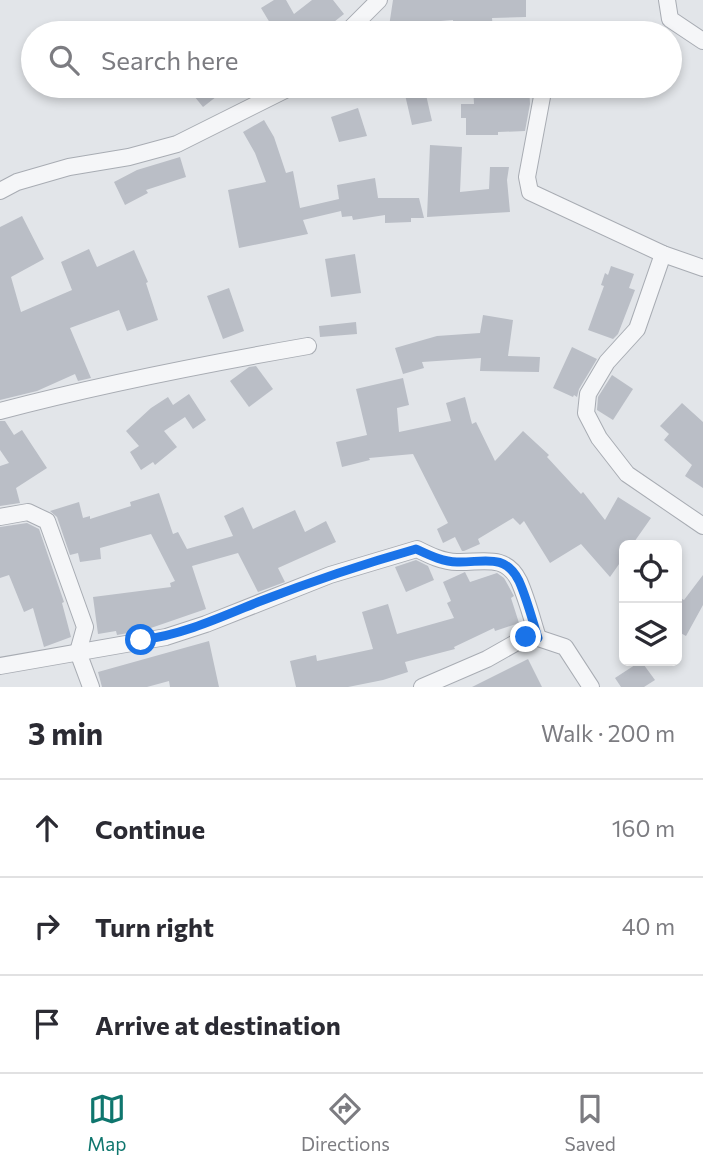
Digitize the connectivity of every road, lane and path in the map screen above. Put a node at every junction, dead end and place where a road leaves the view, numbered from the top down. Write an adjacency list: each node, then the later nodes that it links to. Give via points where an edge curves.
1 (379, 0): 3 (street)
2 (667, 0): 4 (street)
3 (358, 21)
4 (673, 21)
5 (682, 27): 6 (street)
6 (703, 41)
7 (269, 98): 9 (street, via 177,144 69,167)
8 (542, 98): 10 (street, via 527,177 530,192)
9 (0, 191)
10 (663, 254): 11 (street); 15 (street, via 637,329 607,362 589,394 586,413 599,439 627,474)
11 (703, 268)
12 (308, 346): 13 (street, via 213,362)
13 (0, 411)
14 (0, 517): 17 (street, via 28,512 47,521 85,628)
15 (703, 526)
16 (538, 638): 17 (street, via 518,579 501,562 456,562 416,549 330,575 166,637); 20 (street, via 526,637); 21 (street, via 565,647)
17 (78, 652): 18 (street); 19 (street)
18 (0, 666)
19 (91, 687)
20 (422, 687)
21 (591, 687)

